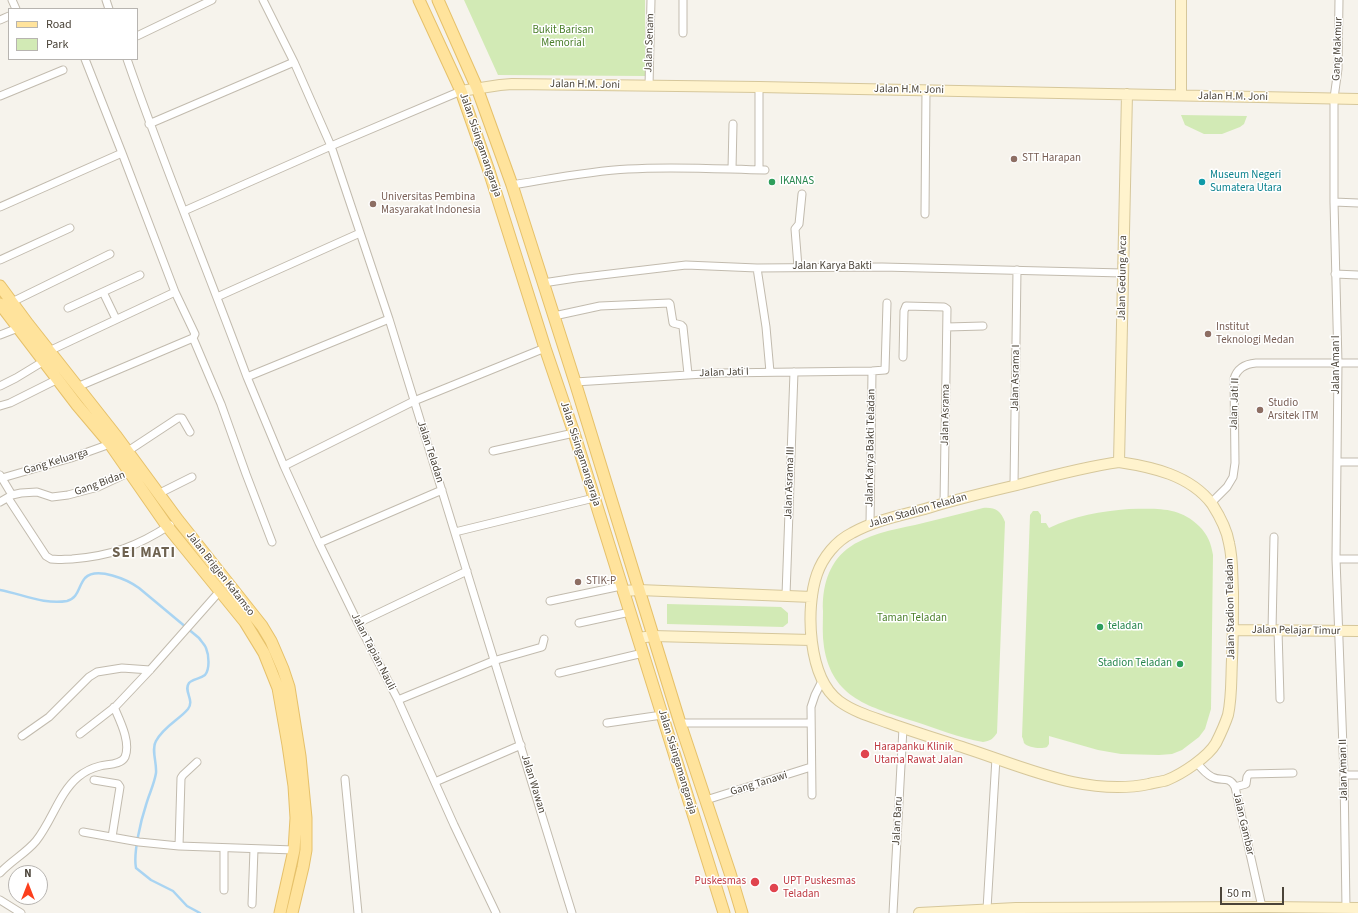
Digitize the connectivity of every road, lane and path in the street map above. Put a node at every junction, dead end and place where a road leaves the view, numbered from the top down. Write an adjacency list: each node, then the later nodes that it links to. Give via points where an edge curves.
1 (212, 0): 10 (street)
2 (263, 0): 13 (street, Jalan Teladan)
3 (419, 0): 19 (main road, Jalan Sisingamangaraja)
4 (438, 0): 17 (main road, Jalan Sisingamangaraja)
5 (651, 0): 15 (street, Jalan Senam)
6 (683, 0): 9 (street)
7 (1181, 0): 21 (street)
8 (1339, 0): 23 (street, Gang Makmur, via 1338,69)
9 (683, 33)
10 (138, 36)
11 (85, 60): 28 (street)
12 (127, 60): 25 (street)
13 (294, 62): 25 (street); 27 (street, Jalan Teladan)
14 (63, 70): 22 (street)
15 (649, 86): 16 (street, Jalan H.M. Joni); 17 (street, Jalan H.M. Joni, via 512,84)
16 (759, 87): 18 (street, Jalan H.M. Joni); 29 (street, via 762,170)
17 (477, 88): 19 (street, Jalan H.M. Joni); 30 (main road, Jalan Sisingamangaraja)
18 (926, 90): 20 (street, Jalan H.M. Joni); 36 (street)
19 (461, 91): 27 (street); 65 (main road, Jalan Sisingamangaraja)
20 (1127, 94): 21 (street, Jalan H.M. Joni); 44 (street, Jalan Gedung Arca)
21 (1181, 95): 23 (street, Jalan H.M. Joni)
22 (0, 96)
23 (1334, 98): 24 (street, Jalan H.M. Joni); 32 (street, Jalan Aman I)
24 (1358, 99)
25 (150, 124): 35 (street)
26 (733, 124): 29 (street)
27 (331, 146): 35 (street); 38 (street, Jalan Teladan)
28 (122, 153): 34 (street); 51 (street)
29 (732, 169): 30 (street, via 627,169)
30 (512, 185): 48 (main road, Jalan Sisingamangaraja)
31 (802, 194): 42 (street, via 799,224 795,229)
32 (1334, 202): 33 (street); 45 (street, Jalan Aman I)
33 (1358, 203)
34 (0, 207)
35 (184, 211): 52 (street)
36 (925, 214)
37 (70, 228): 40 (street)
38 (360, 233): 52 (street); 58 (street, Jalan Teladan)
39 (110, 254): 53 (street)
40 (0, 260)
41 (757, 268): 42 (street, Jalan Karya Bakti); 48 (street, Jalan Karya Bakti, via 674,266); 72 (street)
42 (798, 268): 43 (street, Jalan Karya Bakti)
43 (1017, 270): 44 (street, Jalan Karya Bakti); 94 (street, Jalan Asrama I)
44 (1123, 273): 87 (street, Jalan Gedung Arca)
45 (1336, 274): 47 (street); 69 (street, Jalan Aman I)
46 (140, 275): 50 (street)
47 (1358, 275)
48 (543, 283): 57 (main road, Jalan Sisingamangaraja)
49 (0, 286): 53 (main road, Jalan Brigjen Katamso)
50 (103, 292): 56 (street); 59 (street)
51 (176, 292): 59 (street); 64 (street, via 195,334)
52 (217, 297): 75 (street)
53 (12, 302): 66 (main road, Jalan Brigjen Katamso)
54 (887, 303): 71 (street, Jalan Jati I, via 885,370)
55 (0, 304): 62 (main road, Jalan Brigjen Katamso)
56 (68, 308)
57 (554, 316): 74 (street, via 600,306 666,302 670,304 674,323 683,327); 77 (main road, Jalan Sisingamangaraja)
58 (389, 318): 75 (street); 80 (street, Jalan Teladan)
59 (116, 319): 66 (street)
60 (983, 326): 61 (street)
61 (947, 327): 67 (street, Jalan Asrama, via 947,309 944,307 906,306); 100 (street, Jalan Asrama)
62 (18, 328): 63 (street); 68 (main road, Jalan Brigjen Katamso)
63 (0, 335)
64 (193, 338): 79 (street); 107 (street, via 221,404)
65 (545, 348): 80 (street); 83 (main road, Jalan Sisingamangaraja)
66 (49, 350): 79 (main road, Jalan Brigjen Katamso)
67 (903, 357)
68 (44, 361): 76 (main road, Jalan Brigjen Katamso); 78 (street)
69 (1338, 363): 70 (street, Jalan Jati II); 88 (street, Jalan Aman I); 101 (street, Jalan Jati II, via 1252,363 1238,370 1234,379 1233,477)
70 (1358, 364)
71 (872, 371): 73 (street, Jalan Jati I); 103 (street, Jalan Karya Bakti Teladan)
72 (770, 372): 73 (street, Jalan Jati I); 74 (street, Jalan Jati I)
73 (794, 372): 115 (street, Jalan Asrama III)
74 (688, 374): 77 (street, Jalan Jati I)
75 (247, 377): 90 (street, Jalan Tapian Nauli)
76 (58, 379): 81 (street); 84 (main road, Jalan Brigjen Katamso)
77 (575, 382): 113 (main road, Jalan Sisingamangaraja)
78 (0, 386)
79 (77, 388): 85 (main road, Jalan Brigjen Katamso)
80 (414, 401): 90 (street); 95 (street, Jalan Teladan)
81 (0, 406)
82 (190, 432): 85 (street, via 182,418 178,418)
83 (574, 433): 86 (street); 98 (main road, Jalan Sisingamangaraja)
84 (110, 444): 91 (main road, Jalan Brigjen Katamso); 92 (street, Gang Keluarga, via 71,458)
85 (128, 451): 96 (main road, Jalan Brigjen Katamso)
86 (493, 451)
87 (1119, 462): 94 (street, Jalan Stadion Teladan, via 1090,466); 101 (street, Jalan Stadion Teladan, via 1146,466 1172,474 1194,488)
88 (1337, 462): 89 (street); 109 (street, Jalan Aman I)
89 (1358, 462)
90 (284, 466): 108 (street, Jalan Tapian Nauli)
91 (130, 472): 97 (street, Gang Bidan, via 98,487 68,495 52,497 37,492); 104 (main road, Jalan Brigjen Katamso)
92 (1, 476): 97 (street)
93 (192, 477): 96 (street)
94 (1014, 485): 100 (street, Jalan Stadion Teladan)
95 (442, 490): 105 (street, Jalan Teladan); 108 (street)
96 (158, 494): 102 (main road, Jalan Brigjen Katamso)
97 (10, 496): 99 (street, Gang Bidan); 104 (street, via 46,556 51,559 89,558 115,552 144,540)
98 (594, 498): 105 (street); 112 (main road, Jalan Sisingamangaraja)
99 (0, 502)
100 (944, 503): 103 (street, Jalan Stadion Teladan)
101 (1211, 504): 121 (street, Jalan Stadion Teladan, via 1229,541)
102 (178, 520): 104 (street); 179 (main road, Jalan Brigjen Katamso, via 262,626 274,648 289,687 300,756 306,832 303,868)
103 (870, 524): 116 (street, Jalan Stadion Teladan, via 840,541 826,555 817,573)
104 (167, 526): 114 (main road, Jalan Brigjen Katamso)
105 (455, 532): 111 (street, Jalan Teladan)
106 (1274, 537): 122 (street)
107 (272, 542)
108 (319, 543): 119 (street, Jalan Tapian Nauli)
109 (1336, 559): 110 (street); 123 (street, Jalan Aman I)
110 (1358, 559)
111 (467, 571): 119 (street); 130 (street, Jalan Teladan)
112 (622, 588): 113 (street); 117 (street); 118 (main road, Jalan Sisingamangaraja)
113 (639, 590): 115 (street); 125 (main road, Jalan Sisingamangaraja)
114 (220, 592): 131 (street); 163 (main road, Jalan Brigjen Katamso, via 255,636 278,688 294,786)
115 (786, 595): 116 (street)
116 (812, 597): 128 (street, Jalan Stadion Teladan)
117 (550, 601)
118 (630, 612): 120 (street); 126 (main road, Jalan Sisingamangaraja)
119 (358, 623): 134 (street, Jalan Tapian Nauli)
120 (579, 623)
121 (1233, 630): 122 (street, Jalan Pelajar Timur); 147 (street, Jalan Stadion Teladan, via 1227,716 1215,745)
122 (1275, 630): 123 (street, Jalan Pelajar Timur); 135 (street)
123 (1339, 631): 124 (street, Jalan Pelajar Timur); 150 (street, Jalan Aman II)
124 (1358, 631)
125 (653, 636): 126 (street); 128 (street); 139 (main road, Jalan Sisingamangaraja)
126 (638, 638): 129 (main road, Jalan Sisingamangaraja)
127 (544, 639): 130 (street, via 542,647)
128 (811, 640): 133 (street, Jalan Stadion Teladan)
129 (643, 653): 132 (street); 137 (main road, Jalan Sisingamangaraja)
130 (493, 661): 134 (street); 144 (street, Jalan Teladan)
131 (150, 670): 136 (street); 143 (street, via 122,668 97,672 48,717)
132 (559, 673)
133 (822, 681): 140 (street, via 811,707); 141 (street, Jalan Stadion Teladan, via 837,700 859,712)
134 (398, 700): 154 (street, Jalan Tapian Nauli)
135 (1280, 700)
136 (114, 707): 142 (street); 164 (street, via 126,742 127,750 123,760 88,771 72,783 37,840)
137 (662, 715): 138 (street); 183 (main road, Jalan Sisingamangaraja)
138 (607, 723)
139 (680, 724): 140 (street); 157 (main road, Jalan Sisingamangaraja)
140 (811, 724): 148 (street)
141 (904, 728): 145 (street, Jalan Stadion Teladan); 185 (street, Jalan Baru)
142 (80, 734)
143 (22, 736)
144 (521, 744): 154 (street, Jalan Wawan); 182 (street, Jalan Wawan)
145 (996, 758): 147 (street, Jalan Stadion Teladan, via 1065,781 1099,787 1133,787 1167,780); 170 (street)
146 (197, 762): 160 (street, via 181,778)
147 (1197, 763): 155 (street, Jalan Gambar, via 1210,776 1231,781)
148 (811, 767): 156 (street); 157 (street, Gang Tanawi)
149 (1293, 773): 155 (street, via 1249,774 1246,784)
150 (1344, 775): 151 (street); 168 (street, Jalan Aman II)
151 (1358, 775)
152 (345, 779): 180 (street)
153 (94, 780): 159 (street, via 118,784 120,788)
154 (435, 782): 181 (street, Jalan Tapian Nauli)
155 (1235, 787): 171 (street, Jalan Gambar)
156 (812, 795)
157 (706, 800): 184 (main road, Jalan Sisingamangaraja)
158 (83, 832): 159 (street)
159 (112, 837): 160 (street)
160 (179, 846): 161 (street)
161 (224, 849): 162 (street); 165 (street)
162 (254, 849): 163 (street); 167 (street)
163 (294, 850): 178 (main road, Jalan Brigjen Katamso)
164 (0, 873)
165 (224, 890)
166 (0, 900): 177 (street)
167 (252, 904)
168 (1346, 908): 169 (street); 171 (street)
169 (1358, 908)
170 (987, 909): 172 (street); 176 (street)
171 (1266, 909): 175 (street)
172 (1016, 910): 173 (street)
173 (1095, 910): 174 (street)
174 (1132, 910): 175 (street)
175 (1221, 910)
176 (932, 912): 186 (street)
177 (21, 913)
178 (280, 913)
179 (292, 913)
180 (358, 913)
181 (496, 913)
182 (572, 913)
183 (724, 913)
184 (742, 913)
185 (893, 913)
186 (919, 913)

